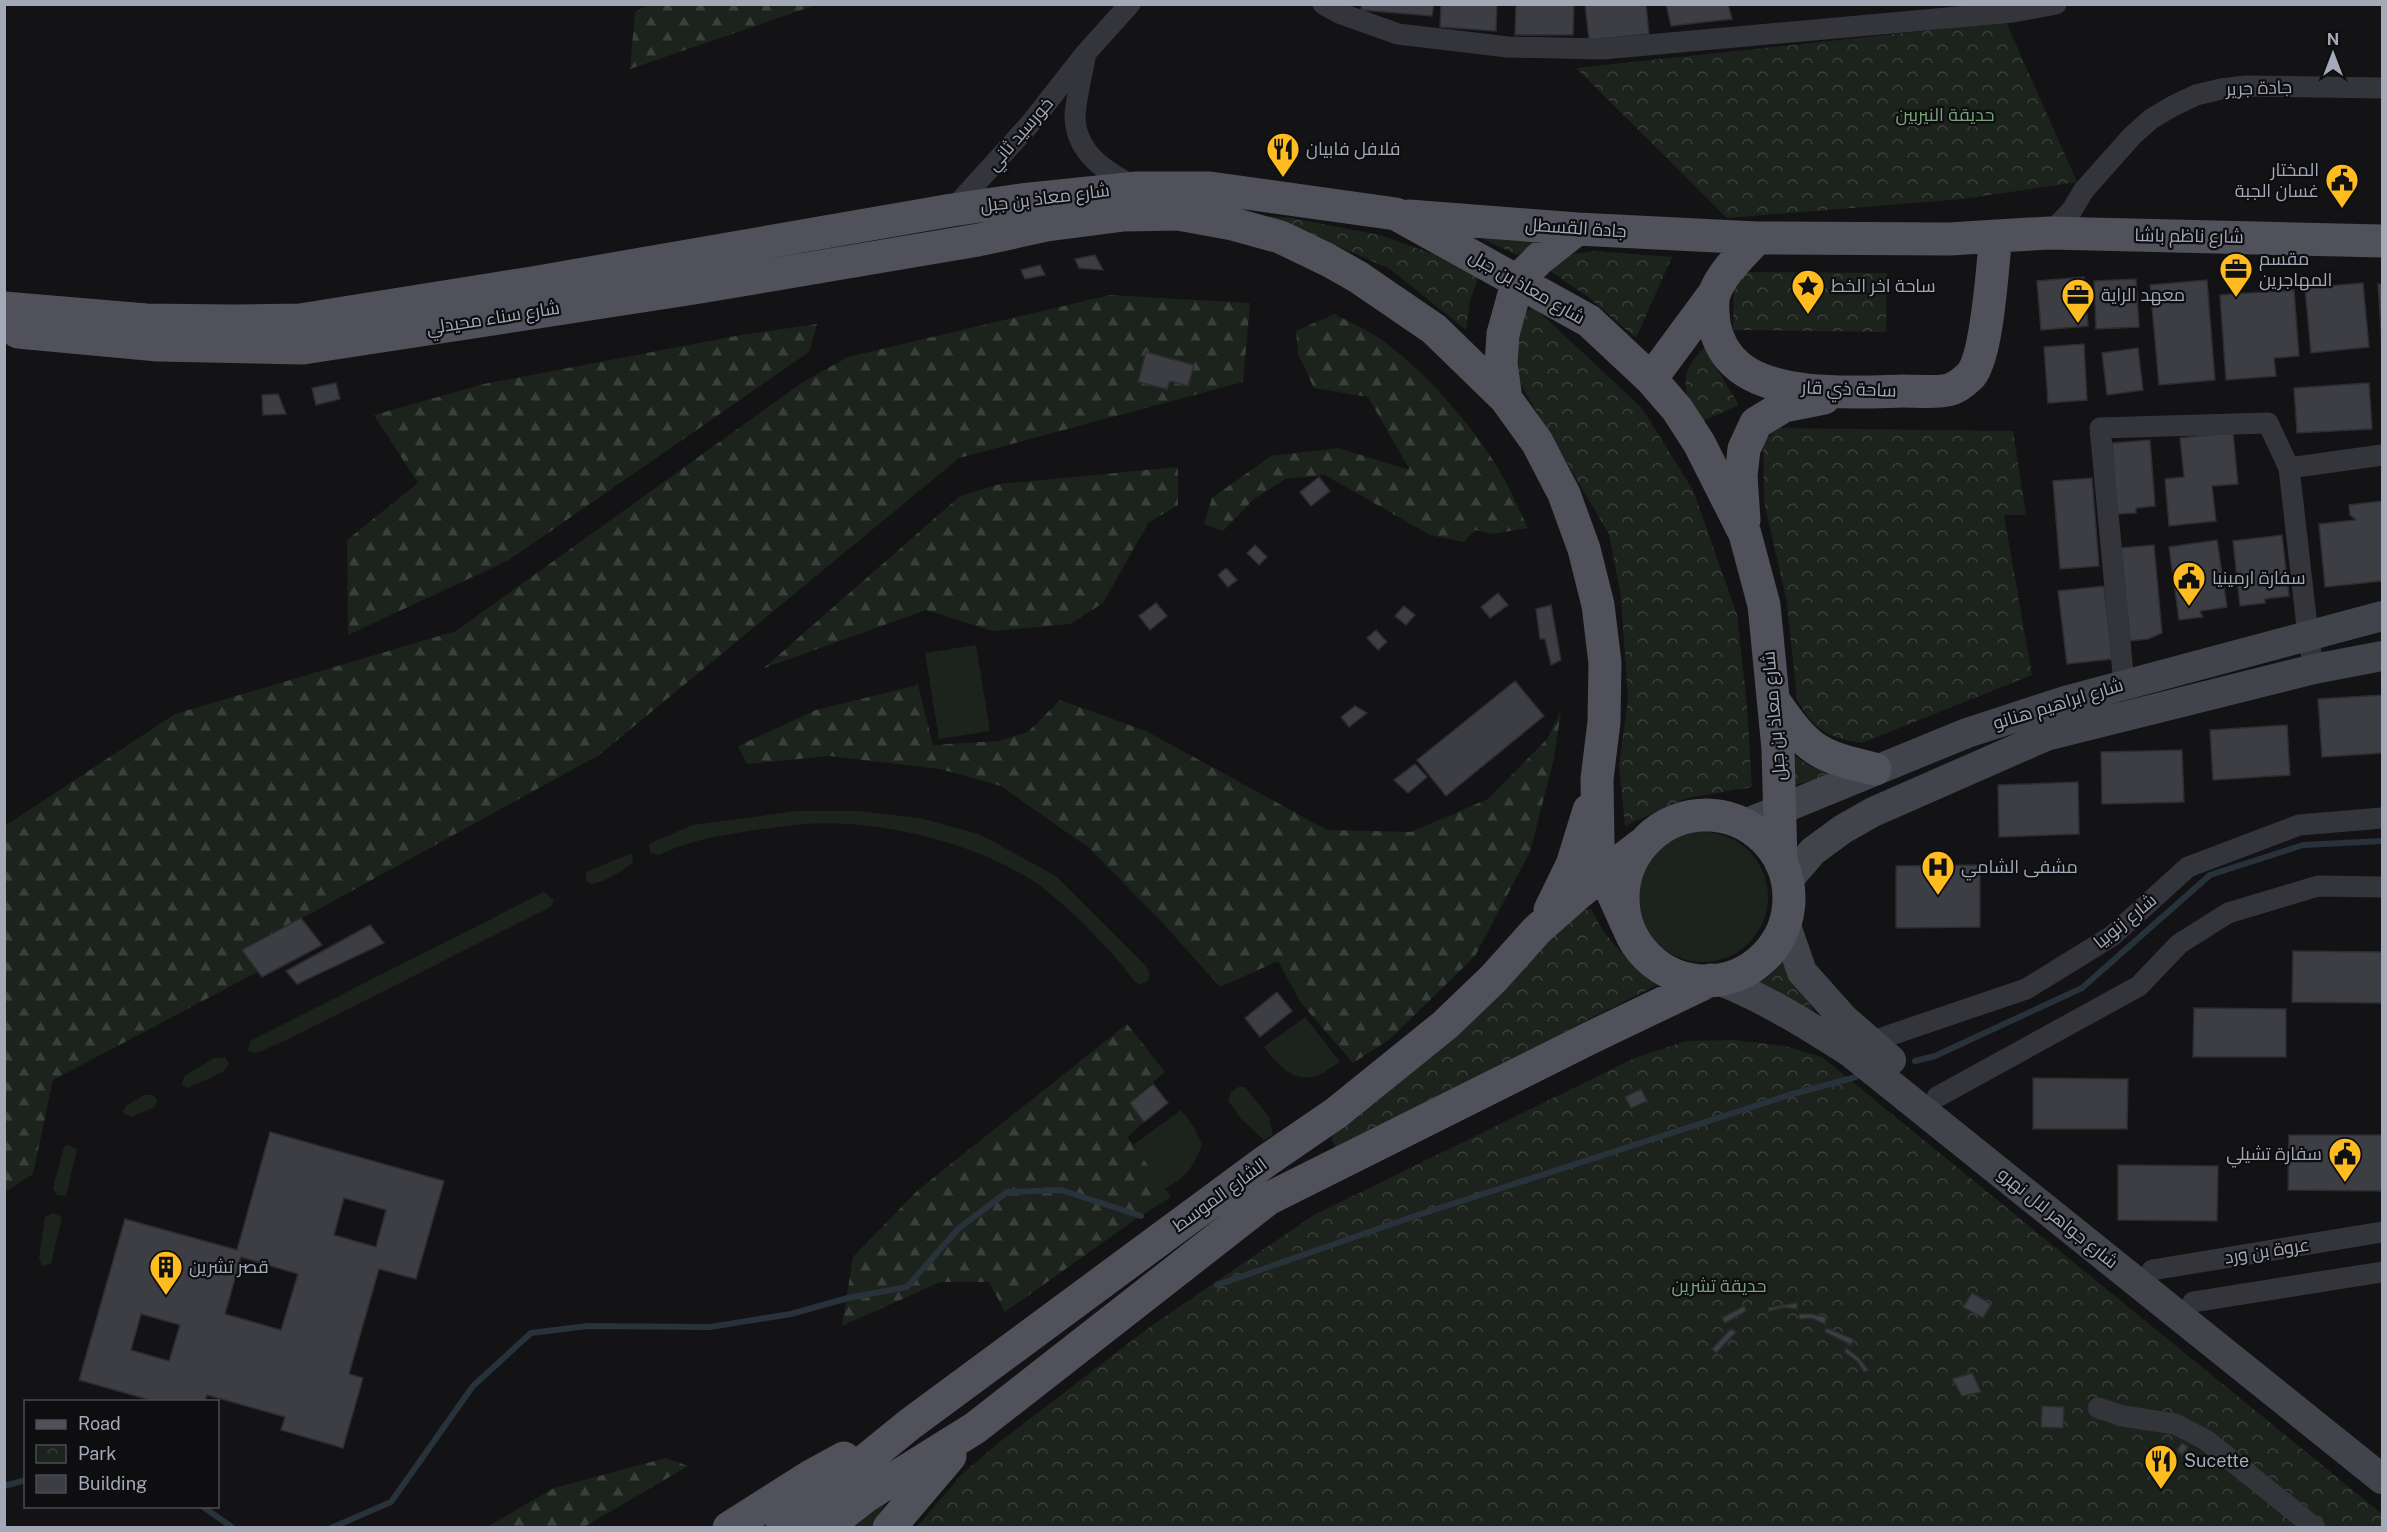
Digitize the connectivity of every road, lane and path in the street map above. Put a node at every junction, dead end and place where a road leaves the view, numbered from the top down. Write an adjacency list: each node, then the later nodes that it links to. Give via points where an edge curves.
1 (1130, 4): 4 (street, خورسيد ثاني)
2 (1323, 4): 3 (street, via 1398,34 1508,47 1603,49 2013,12)
3 (2056, 4)
4 (1085, 54): 6 (street, خورسيد ثاني, via 1075,116 1077,130 1093,160); 7 (street, خورسيد ثاني, via 1030,124)
5 (2382, 88): 10 (street, جادة جرير, via 2246,86 2196,95 2151,119 2132,136)
6 (1137, 188): 7 (main road, شارع معاذ بن جبل); 8 (main road, شارع معاذ بن جبل, via 1210,188)
7 (952, 210): 17 (main road, شارع سناء محيدلي, via 300,320 146,320)
8 (1396, 214): 9 (main road, جادة القسطل); 15 (main road, شارع معاذ بن جبل)
9 (1577, 229): 12 (main road, جادة القسطل); 15 (main road)
10 (2050, 233): 11 (main road, شارع ناظم باشا); 14 (main road, شارع ناظم باشا)
11 (1995, 236): 12 (main road); 20 (main road, ساحة ذي قار, via 1989,305 1977,364 1967,379 1948,390)
12 (1757, 238): 16 (main road, via 1721,278)
13 (978, 240): 18 (main road, شارع سناء محيدلي, via 303,348 158,345); 21 (main road, شارع معاذ بن جبل, via 1047,225 1124,215 1178,214 1280,237 1358,277 1434,328)
14 (2382, 241)
15 (1518, 280): 19 (main road, شارع معاذ بن جبل, via 1588,321); 21 (main road, via 1503,334 1501,363)
16 (1713, 295): 19 (main road); 20 (main road, ساحة ذي قار, via 1716,333 1725,352 1739,366 1756,377 1779,384)
17 (4, 308)
18 (4, 331)
19 (1651, 379): 24 (main road, شارع معاذ بن جبل, via 1699,443)
20 (1848, 393): 24 (main road, via 1784,406 1756,423 1744,449 1741,476)
21 (1506, 399): 32 (main road, شارع معاذ بن جبل, via 1537,442 1564,494 1584,549 1598,605 1605,663 1604,722)
22 (2382, 454): 23 (street)
23 (2289, 468): 26 (street); 29 (street, via 2268,423 2100,428)
24 (1745, 534): 30 (main road, شارع معاذ بن جبل, via 1764,605)
25 (2382, 616): 26 (main road, شارع ابراهيم هنانو)
26 (2308, 635): 28 (street); 29 (main road, شارع ابراهيم هنانو)
27 (2382, 656): 28 (main road, شارع ابراهيم هنانو)
28 (2314, 669): 37 (main road, شارع ابراهيم هنانو, via 2046,736 1873,813 1843,829)
29 (2124, 684): 31 (main road, شارع ابراهيم هنانو, via 1967,733)
30 (1774, 701): 31 (main road, via 1797,735 1818,752); 33 (main road, شارع معاذ بن جبل)
31 (1875, 770): 33 (main road, شارع ابراهيم هنانو)
32 (1597, 780): 38 (main road, شارع معاذ بن جبل, via 1596,822); 42 (main road, via 1572,865)
33 (1781, 809): 35 (main road, شارع ابراهيم هنانو); 37 (main road, شارع معاذ بن جبل)
34 (2382, 818): 44 (street, شارع زنوبيا, via 2299,825 2188,867 2112,936 2026,989)
35 (1745, 824): 36 (main road, via 1701,815 1678,819 1658,829); 37 (main road, via 1772,848)
36 (1641, 845): 38 (main road, الشارع الموسط); 41 (main road, via 1623,884)
37 (1784, 872): 40 (main road, via 1789,902)
38 (1604, 874): 41 (main road, شارع معاذ بن جبل); 42 (main road, الشارع الموسط)
39 (2382, 887): 45 (street, via 2319,886 2228,913 2179,944 2139,986)
40 (1785, 923): 43 (main road, via 1774,945 1757,963 1735,975); 44 (main road, شارع جواهر لال نهرو, via 1802,972 1844,1019)
41 (1628, 927): 43 (main road, via 1641,950 1660,968 1685,978)
42 (1537, 930): 51 (main road, الشارع الموسط, via 1446,1025 1336,1113)
43 (1714, 980): 52 (main road, الشارع الموسط, via 1268,1199); 54 (main road, شارع جواهر لال نهرو, via 1744,990 1784,1011 1850,1052)
44 (1870, 1041): 45 (main road, شارع جواهر لال نهرو)
45 (1937, 1097): 47 (main road, شارع جواهر لال نهرو)
46 (2382, 1232): 47 (street, عروة بن ورد)
47 (2152, 1270): 49 (main road, شارع جواهر لال نهرو)
48 (2382, 1272): 49 (street)
49 (2193, 1302): 53 (main road, شارع جواهر لال نهرو)
50 (2098, 1408): 59 (street, via 2175,1424 2206,1440)
51 (910, 1424): 55 (main road, via 811,1476); 56 (main road, الشارع الموسط)
52 (975, 1428): 57 (main road, الشارع الموسط, via 866,1496); 58 (main road)
53 (2382, 1454)
54 (2382, 1479)
55 (729, 1527)
56 (782, 1527)
57 (825, 1527)
58 (889, 1527)
59 (2315, 1527)

